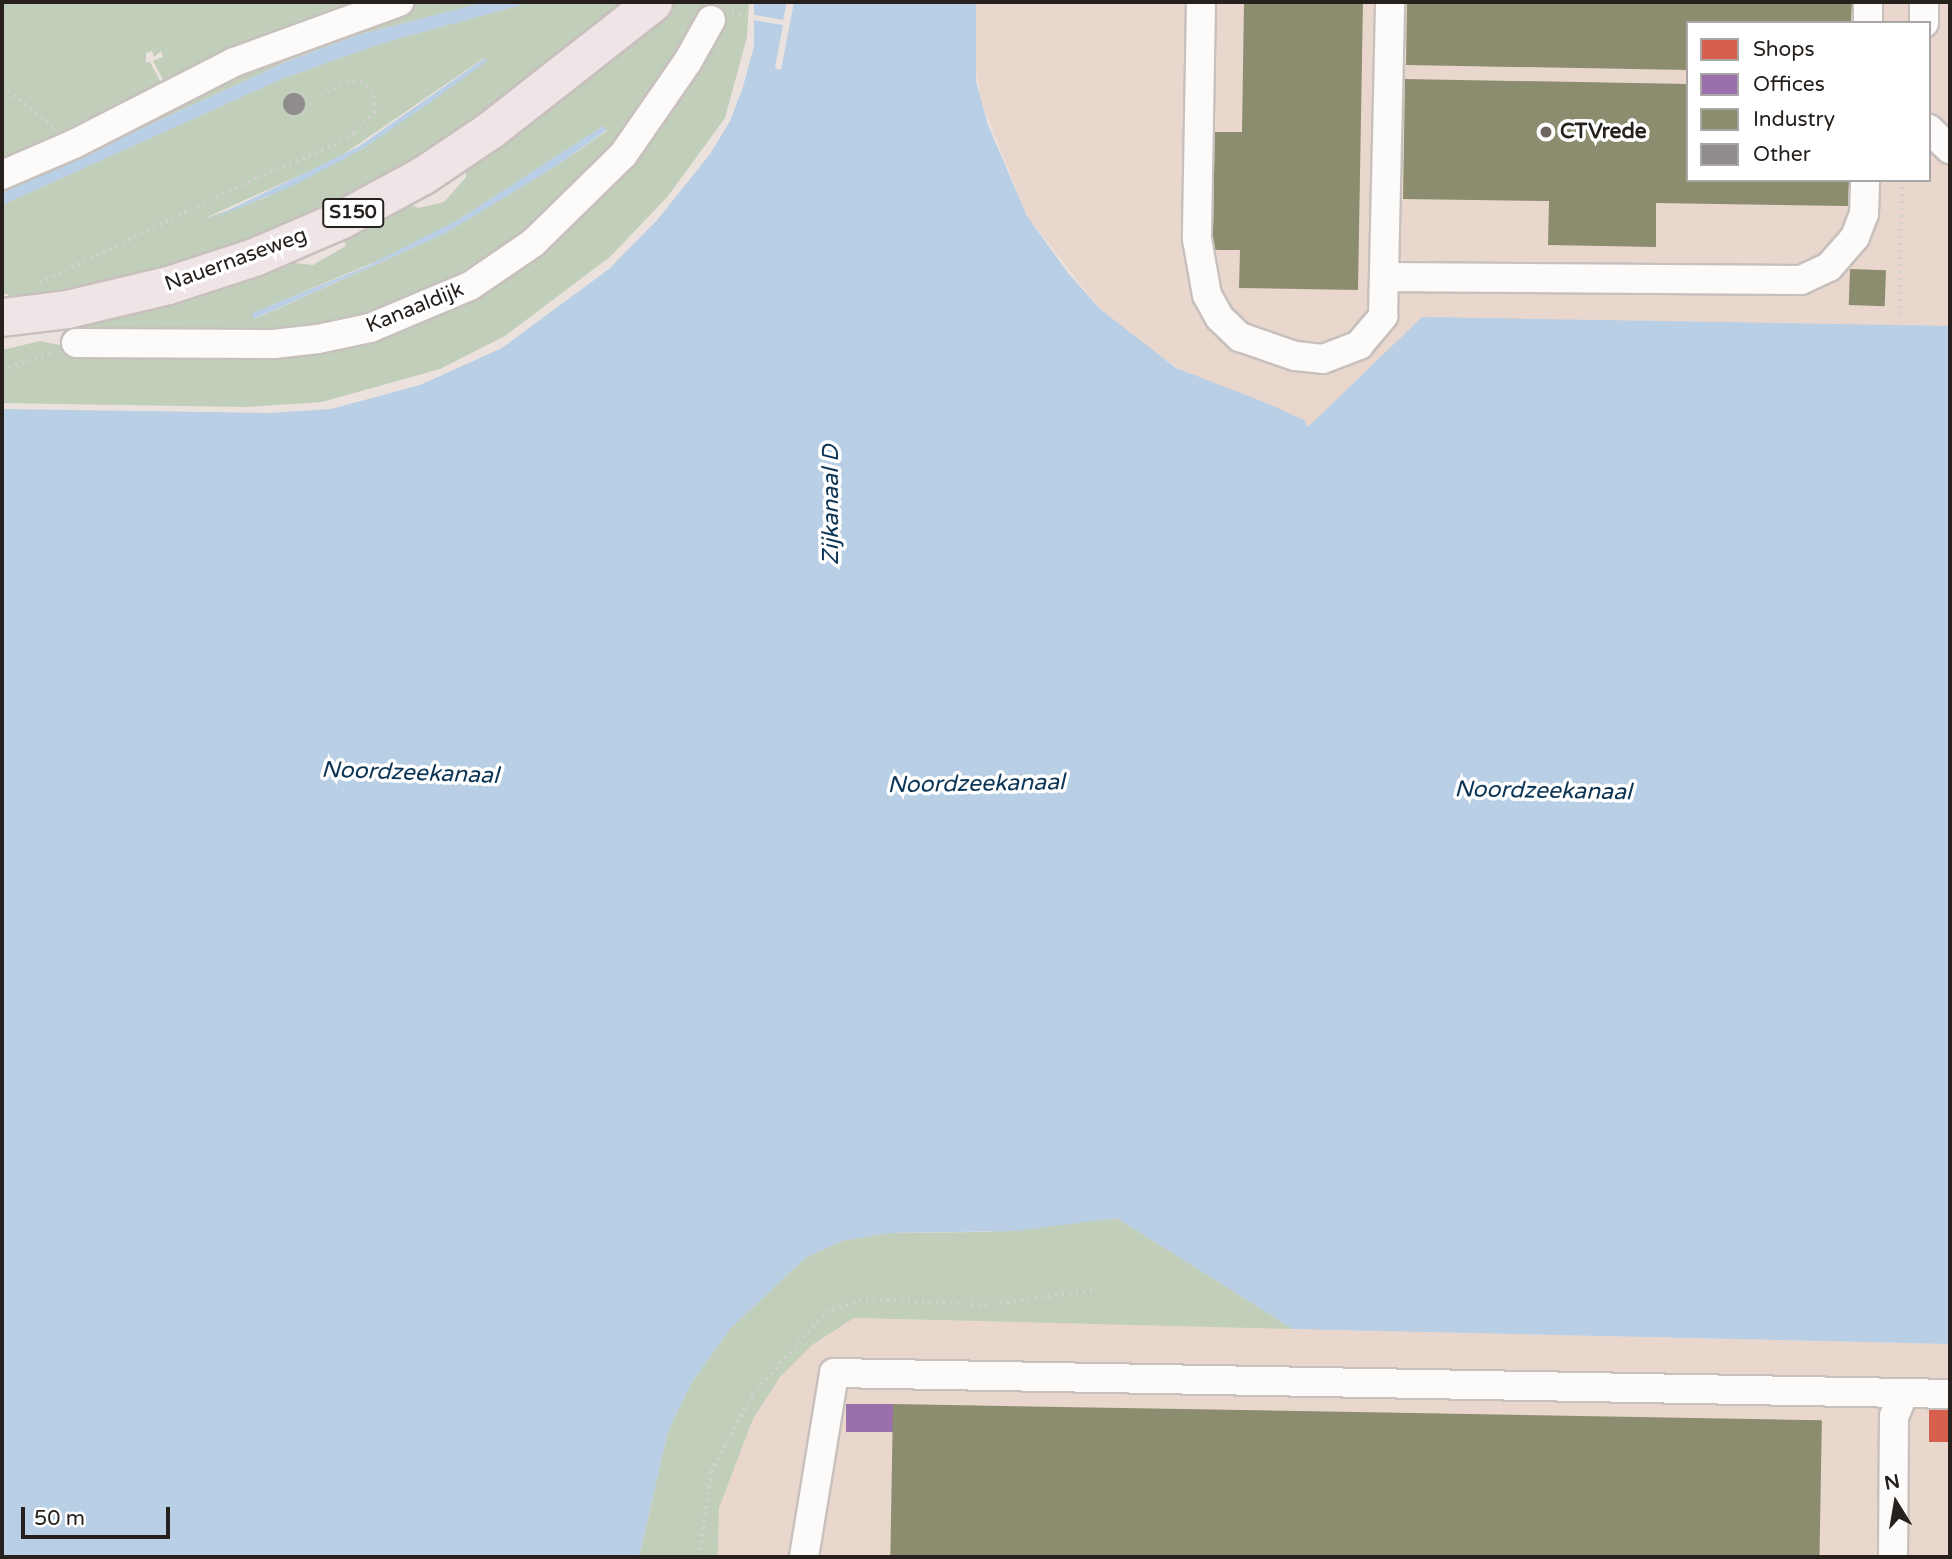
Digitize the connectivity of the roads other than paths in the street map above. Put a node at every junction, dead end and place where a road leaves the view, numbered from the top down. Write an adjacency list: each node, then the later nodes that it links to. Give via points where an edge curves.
1 (399, 2): 16 (lane, via 234,62 75,144)
2 (653, 2): 19 (main road, Nauernaseweg / S150, via 490,130 423,175 340,220 254,257 168,285 67,309)
3 (1201, 2): 18 (lane, via 1197,239 1212,307 1228,328 1253,344 1323,359 1359,345 1377,327 1383,316)
4 (1390, 2): 18 (lane)
5 (1868, 2): 9 (lane)
6 (1904, 2): 10 (lane)
7 (1923, 2): 11 (lane)
8 (711, 20): 20 (lane, Kanaaldijk, via 623,155 533,243 470,286 370,328 318,339 274,344)
9 (1868, 21)
10 (1905, 21)
11 (1924, 21)
12 (1931, 131): 13 (lane)
13 (1950, 149)
14 (1931, 158): 15 (lane)
15 (1950, 165)
16 (2, 175)
17 (1865, 182): 18 (lane, via 1864,214 1856,237 1829,267 1801,280)
18 (1384, 277)
19 (2, 317)
20 (76, 343)
21 (1904, 1393): 22 (lane); 23 (lane, via 834,1373); 24 (lane, via 1894,1416)
22 (1950, 1394)
23 (804, 1557)
24 (1893, 1557)

